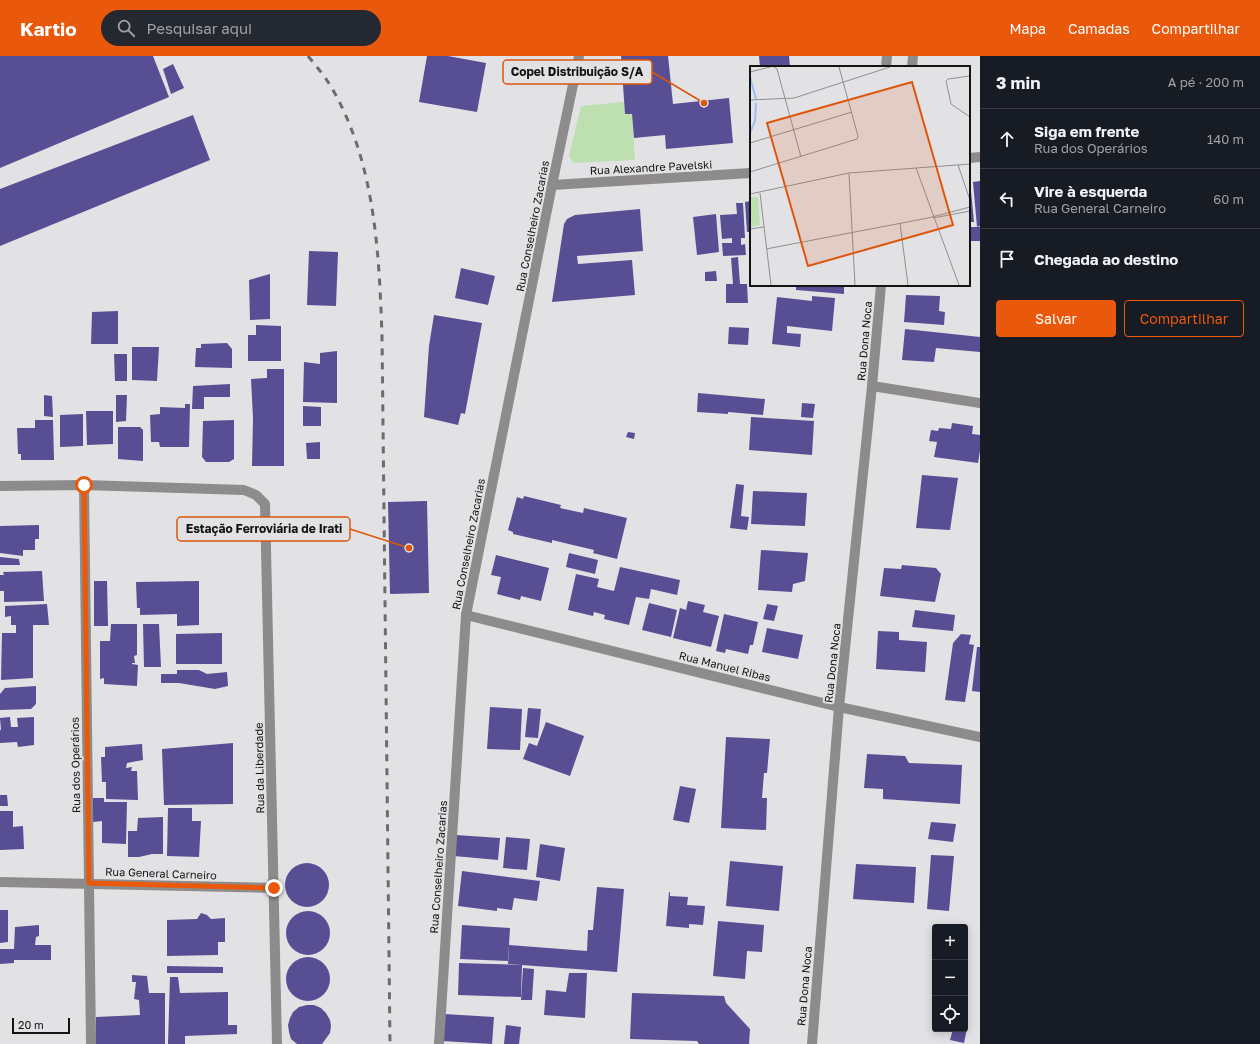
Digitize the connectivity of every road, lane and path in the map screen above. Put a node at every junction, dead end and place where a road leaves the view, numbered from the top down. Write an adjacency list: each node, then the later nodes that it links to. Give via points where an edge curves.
1 (579, 56): 9 (street, Rua Conselheiro Zacarias)
2 (887, 56): 4 (street)
3 (913, 56): 5 (street)
4 (886, 66)
5 (912, 66)
6 (980, 157): 7 (street)
7 (970, 158)
8 (750, 173): 9 (street, Rua Alexandre Pavelski)
9 (552, 185): 15 (street, Rua Conselheiro Zacarias)
10 (881, 286): 11 (street, Rua Dona Noca)
11 (872, 386): 12 (street); 16 (street, Rua Dona Noca)
12 (980, 403)
13 (84, 485): 14 (street); 19 (street, Rua dos Operários); 20 (street, Rua da Liberdade, via 244,490 256,494 265,504)
14 (0, 486)
15 (466, 615): 16 (street, Rua Manuel Ribas); 23 (street, Rua Conselheiro Zacarias)
16 (839, 707): 17 (street, Rua Manuel Ribas); 24 (street, Rua Dona Noca)
17 (980, 737)
18 (0, 882): 19 (street, Rua General Carneiro)
19 (89, 883): 20 (street, Rua General Carneiro); 21 (street, Rua dos Operários)
20 (274, 888): 22 (street, Rua da Liberdade)
21 (91, 1044)
22 (277, 1044)
23 (440, 1044)
24 (812, 1044)

